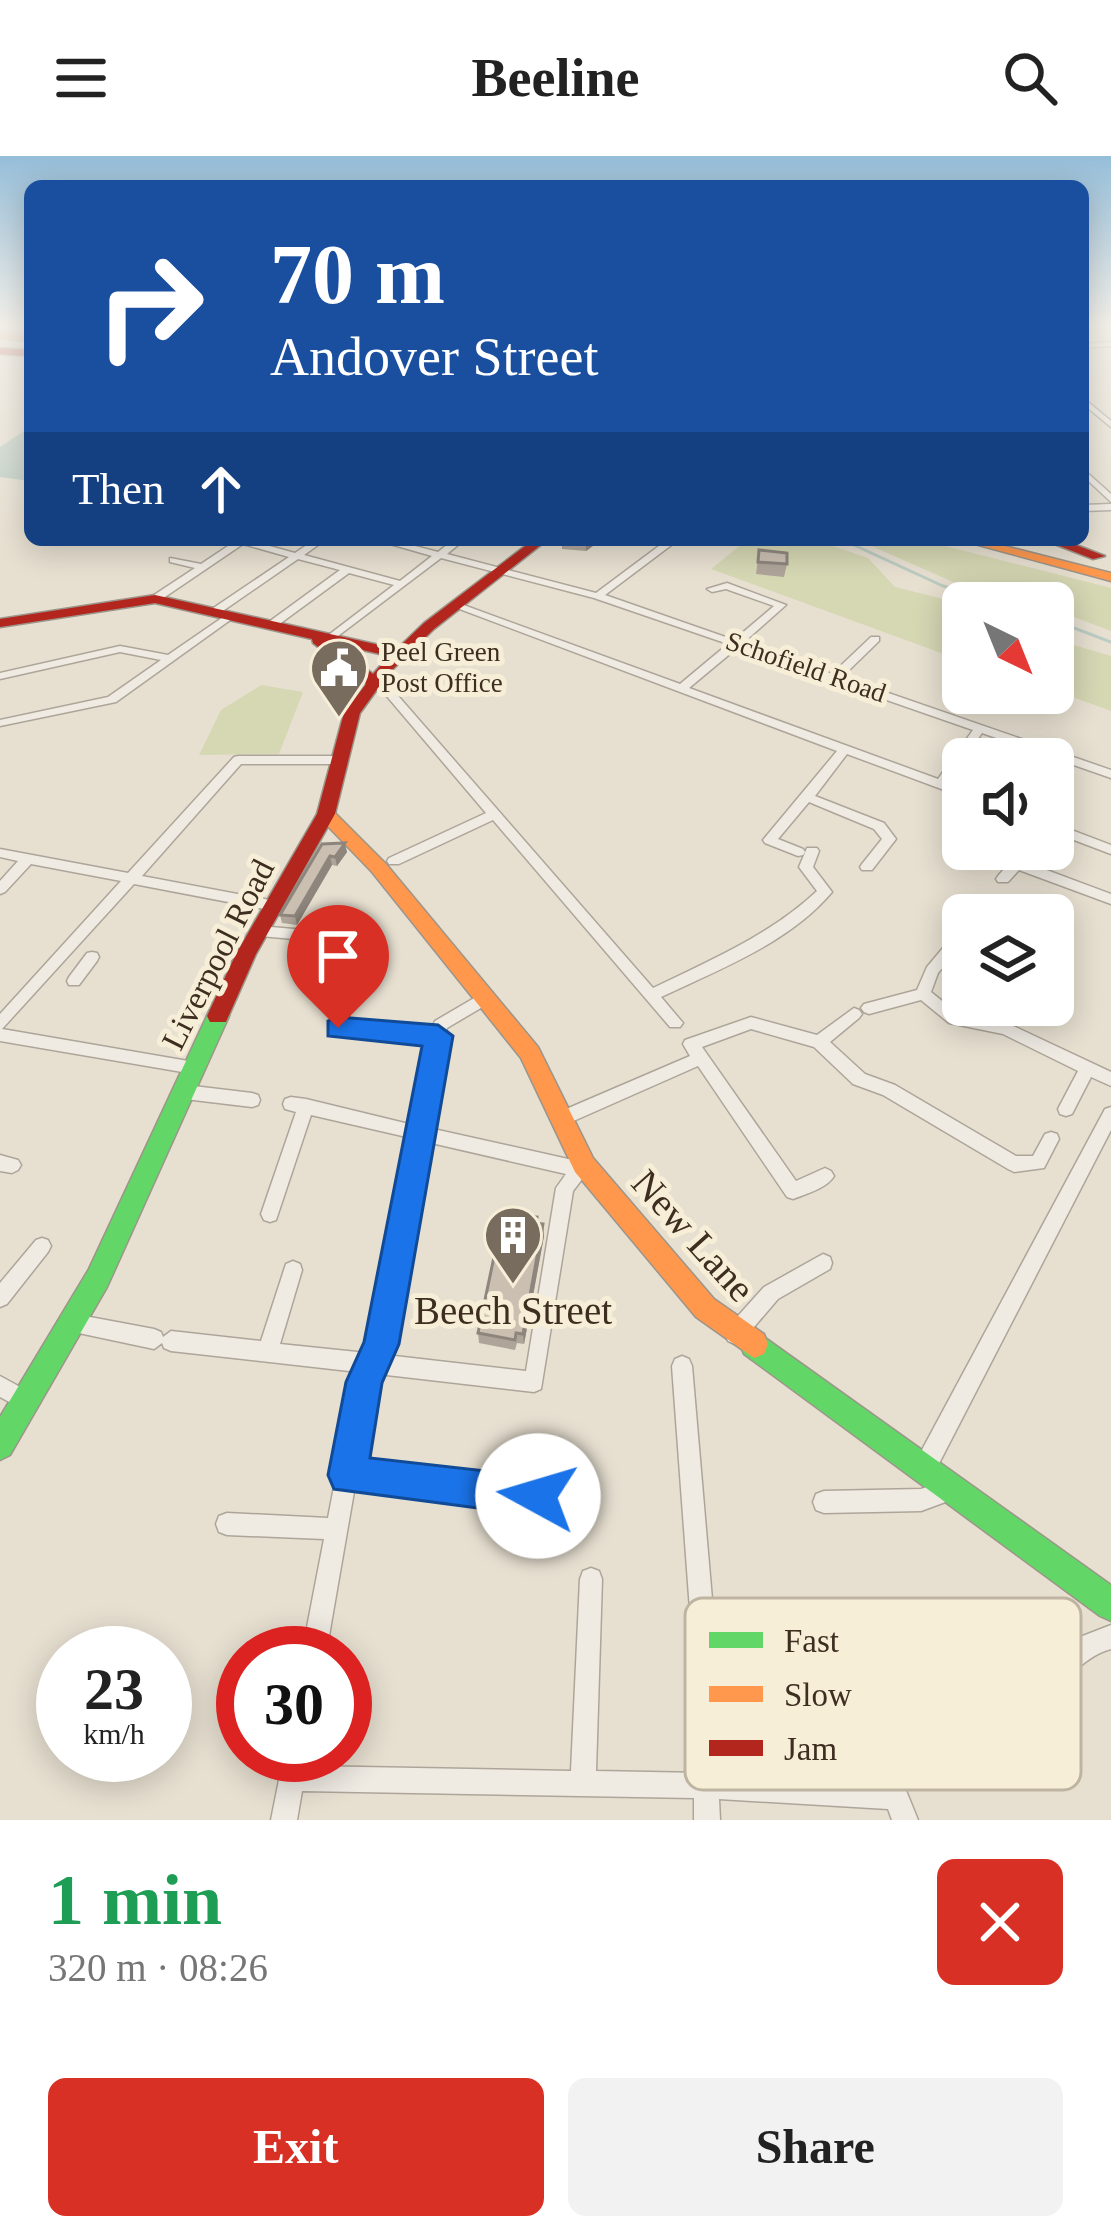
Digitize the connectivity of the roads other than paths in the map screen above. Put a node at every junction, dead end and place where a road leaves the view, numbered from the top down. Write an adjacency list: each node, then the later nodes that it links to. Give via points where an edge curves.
1 (1089, 478): 2 (street)
2 (1111, 503)
3 (234, 546): 18 (street)
4 (260, 546): 15 (street)
5 (311, 546): 15 (street)
6 (405, 546): 14 (street, Schofield Road)
7 (451, 546): 14 (street)
8 (526, 546): 19 (main road, Liverpool Road)
9 (666, 546): 24 (street)
10 (1009, 546): 21 (main road)
11 (1017, 546): 17 (main road)
12 (1056, 546): 17 (main road)
13 (1066, 546): 17 (main road)
14 (440, 555): 19 (street, Schofield Road); 22 (street)
15 (296, 556): 20 (street); 27 (street)
16 (173, 560): 18 (street)
17 (1107, 561)
18 (203, 567): 25 (street)
19 (498, 569): 24 (street, Schofield Road); 26 (main road, Liverpool Road)
20 (347, 570): 22 (street); 29 (street)
21 (1111, 578)
22 (402, 584): 32 (street)
23 (712, 589): 31 (street, via 727,586 781,604)
24 (598, 596): 31 (street, Schofield Road)
25 (155, 599): 27 (main road); 28 (main road)
26 (454, 605): 33 (main road, Liverpool Road); 38 (street)
27 (221, 614): 29 (main road); 34 (street)
28 (0, 623)
29 (270, 626): 32 (main road)
30 (875, 639): 36 (street)
31 (735, 642): 36 (street, Schofield Road); 38 (street)
32 (328, 645): 33 (main road); 37 (main road)
33 (399, 654): 37 (main road, Liverpool Road)
34 (171, 659): 35 (street, via 120,649); 39 (street, via 112,700)
35 (0, 676)
36 (835, 677): 40 (street, Schofield Road)
37 (373, 682): 42 (main road, Liverpool Road, via 348,721); 47 (street)
38 (681, 689): 41 (street)
39 (0, 723)
40 (980, 728): 43 (street, Schofield Road); 44 (street)
41 (844, 750): 44 (street); 45 (street)
42 (337, 760): 46 (main road, Liverpool Road); 58 (street, via 238,760)
43 (1111, 774)
44 (940, 785)
45 (807, 797): 55 (street, via 879,826 889,839); 70 (street, via 770,840 805,851 824,892 767,938)
46 (326, 814): 49 (main road, New Lane); 50 (main road, Liverpool Road)
47 (493, 815): 54 (street); 70 (street)
48 (1074, 835): 51 (street)
49 (353, 838): 50 (main road); 71 (main road, New Lane)
50 (309, 847): 62 (main road, Liverpool Road)
51 (1111, 850)
52 (0, 854): 53 (street)
53 (28, 860): 58 (street); 60 (street)
54 (394, 861)
55 (867, 867)
56 (1011, 870): 59 (street)
57 (1035, 870): 61 (street)
58 (128, 877): 62 (street); 66 (street)
59 (1003, 879)
60 (0, 889)
61 (1111, 899)
62 (275, 906): 63 (main road, Liverpool Road)
63 (260, 931): 64 (street); 79 (main road, Liverpool Road)
64 (316, 936)
65 (942, 959): 69 (street)
66 (56, 961): 67 (street); 73 (street)
67 (83, 969)
68 (354, 975): 75 (street, via 338,1028)
69 (923, 994): 76 (street, via 861,1011); 78 (street, via 954,1019 1006,1029)
70 (652, 995): 72 (street)
71 (486, 998): 75 (street, via 444,1020); 85 (main road, New Lane, via 543,1074)
72 (675, 1023)
73 (0, 1024)
74 (0, 1035): 79 (street)
75 (438, 1036): 86 (street)
76 (820, 1042): 77 (street, via 752,1022 691,1044); 87 (street, via 859,1079 1014,1165 1038,1163)
77 (700, 1058): 85 (street); 89 (street, via 793,1191)
78 (1088, 1068): 80 (street); 83 (street)
79 (194, 1069): 81 (main road, Liverpool Road)
80 (1111, 1079)
81 (185, 1092): 82 (street); 95 (main road, Liverpool Road)
82 (252, 1100)
83 (1066, 1109)
84 (1111, 1114): 103 (street)
85 (563, 1118): 88 (main road, New Lane)
86 (421, 1133): 88 (street); 90 (street, via 299,1105 284,1195); 98 (street)
87 (1051, 1138)
88 (580, 1167): 96 (main road, New Lane); 98 (street, via 565,1188 534,1382)
89 (825, 1176)
90 (270, 1214)
91 (42, 1246): 94 (street)
92 (823, 1263): 96 (street, via 771,1293)
93 (293, 1270): 97 (street)
94 (0, 1298)
95 (74, 1323): 97 (street); 101 (main road, Liverpool Road)
96 (735, 1334): 103 (main road, New Lane)
97 (269, 1349): 98 (street)
98 (373, 1362): 104 (street)
99 (682, 1366): 111 (street)
100 (0, 1385): 101 (street)
101 (28, 1402): 102 (main road, Liverpool Road)
102 (0, 1445)
103 (924, 1469): 105 (main road, New Lane)
104 (347, 1475): 106 (street); 109 (street)
105 (951, 1489): 107 (street, via 921,1500); 112 (main road, New Lane)
106 (538, 1496)
107 (824, 1502)
108 (227, 1524): 109 (street)
109 (337, 1529): 113 (street)
110 (591, 1579): 118 (street)
111 (700, 1598)
112 (1111, 1605)
113 (319, 1626)
114 (1111, 1637): 115 (street)
115 (1081, 1652)
116 (372, 1772): 118 (street)
117 (291, 1782): 123 (street)
118 (583, 1785): 119 (street)
119 (685, 1786)
120 (712, 1790): 124 (street)
121 (748, 1790): 122 (street)
122 (900, 1808)
123 (284, 1820)
124 (707, 1820)

